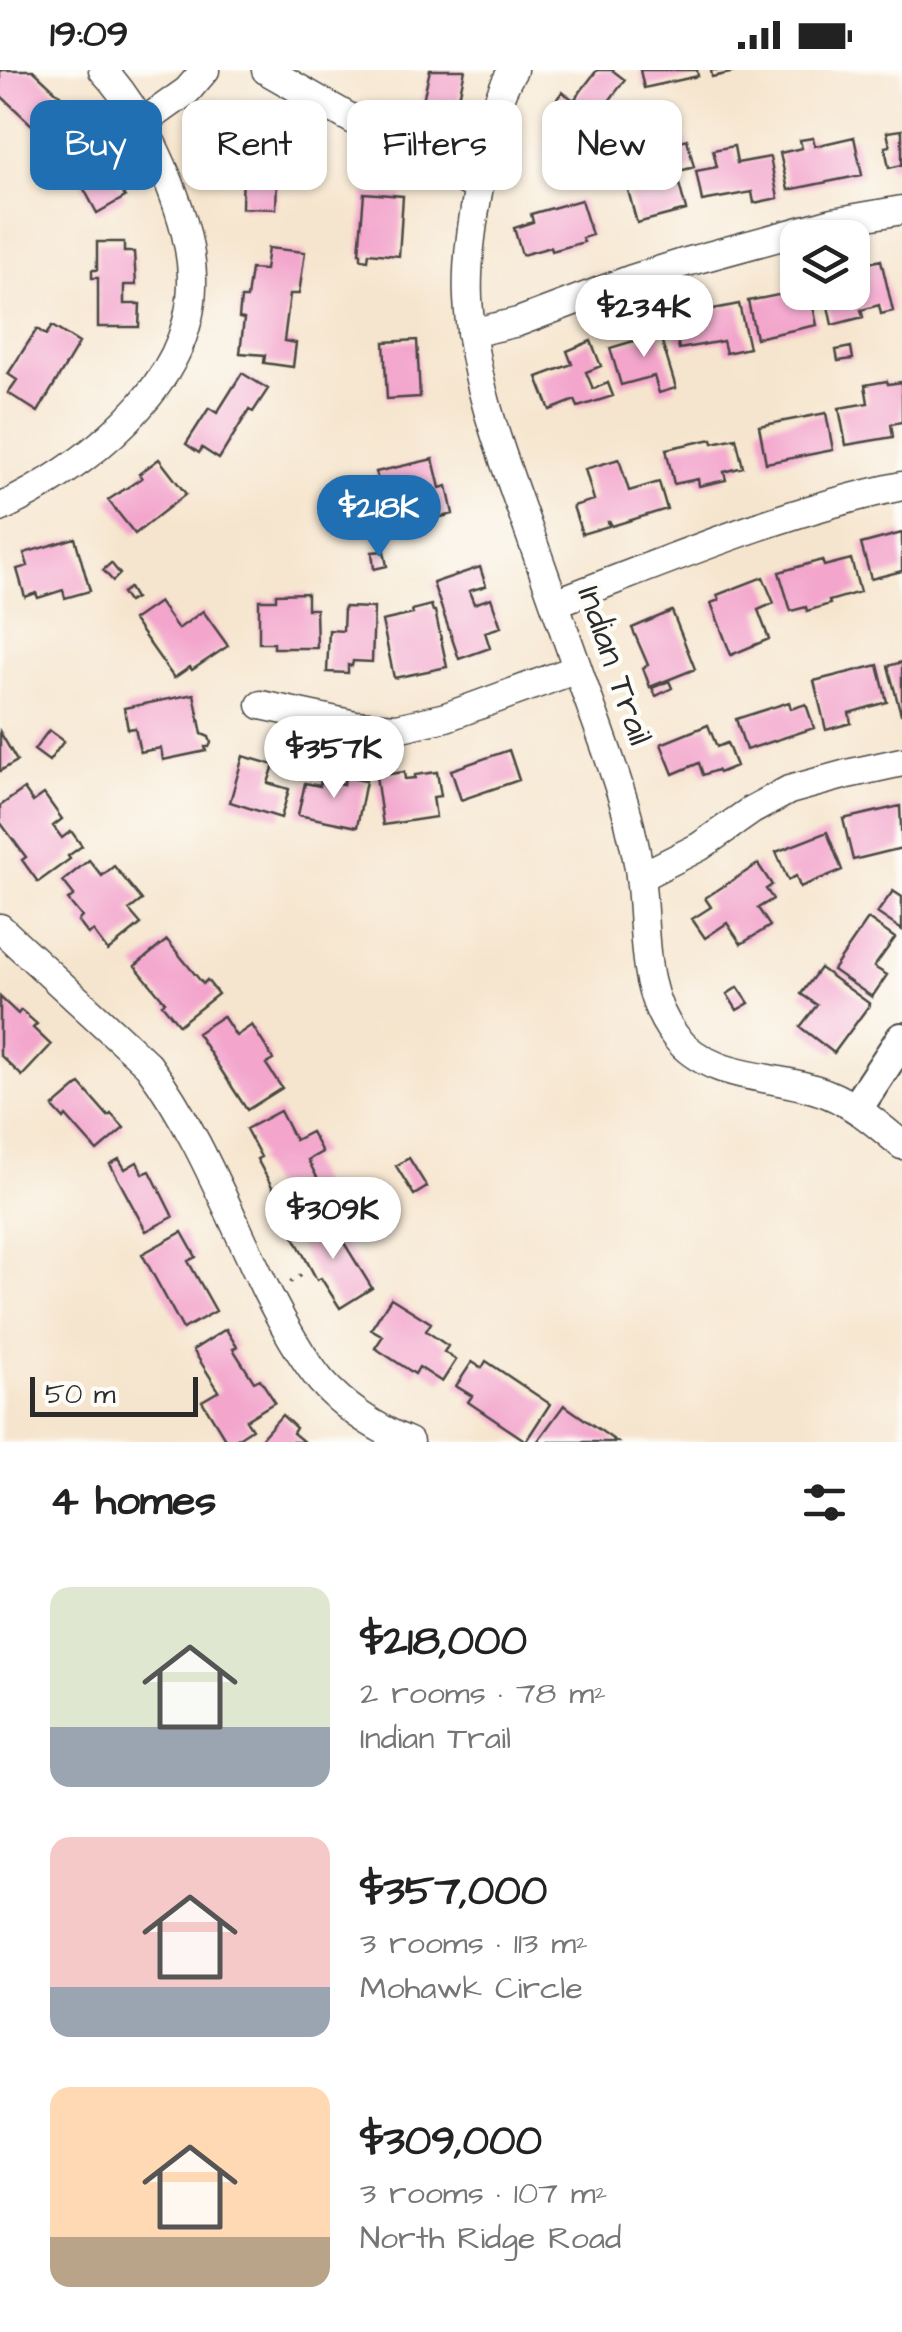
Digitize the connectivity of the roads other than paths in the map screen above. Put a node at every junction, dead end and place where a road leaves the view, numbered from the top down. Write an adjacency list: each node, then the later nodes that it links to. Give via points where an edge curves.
1 (104, 70): 5 (street)
2 (205, 70): 7 (street)
3 (266, 70): 8 (street)
4 (513, 70): 6 (street, Indian Trail)
5 (126, 100)
6 (500, 100)
7 (162, 109)
8 (347, 116)
9 (162, 164): 14 (street, via 186,232 192,288 189,316 166,372 122,425 59,476)
10 (478, 190): 12 (street, Indian Trail, via 468,273)
11 (902, 210): 12 (street, via 683,263)
12 (472, 333): 15 (street, Indian Trail, via 487,409)
13 (902, 486): 15 (street, via 804,512)
14 (0, 508)
15 (555, 603): 16 (street, Indian Trail)
16 (577, 669): 17 (street, via 397,728); 19 (street, Indian Trail, via 610,755)
17 (261, 705)
18 (902, 762): 19 (street, via 789,790 678,860)
19 (640, 876): 22 (street, Indian Trail, via 652,987 677,1040 723,1068 802,1085)
20 (0, 928): 24 (street, via 148,1065 193,1134 301,1352 352,1410)
21 (902, 1039): 22 (street)
22 (857, 1108): 23 (street, Indian Trail)
23 (902, 1145)
24 (409, 1442)

